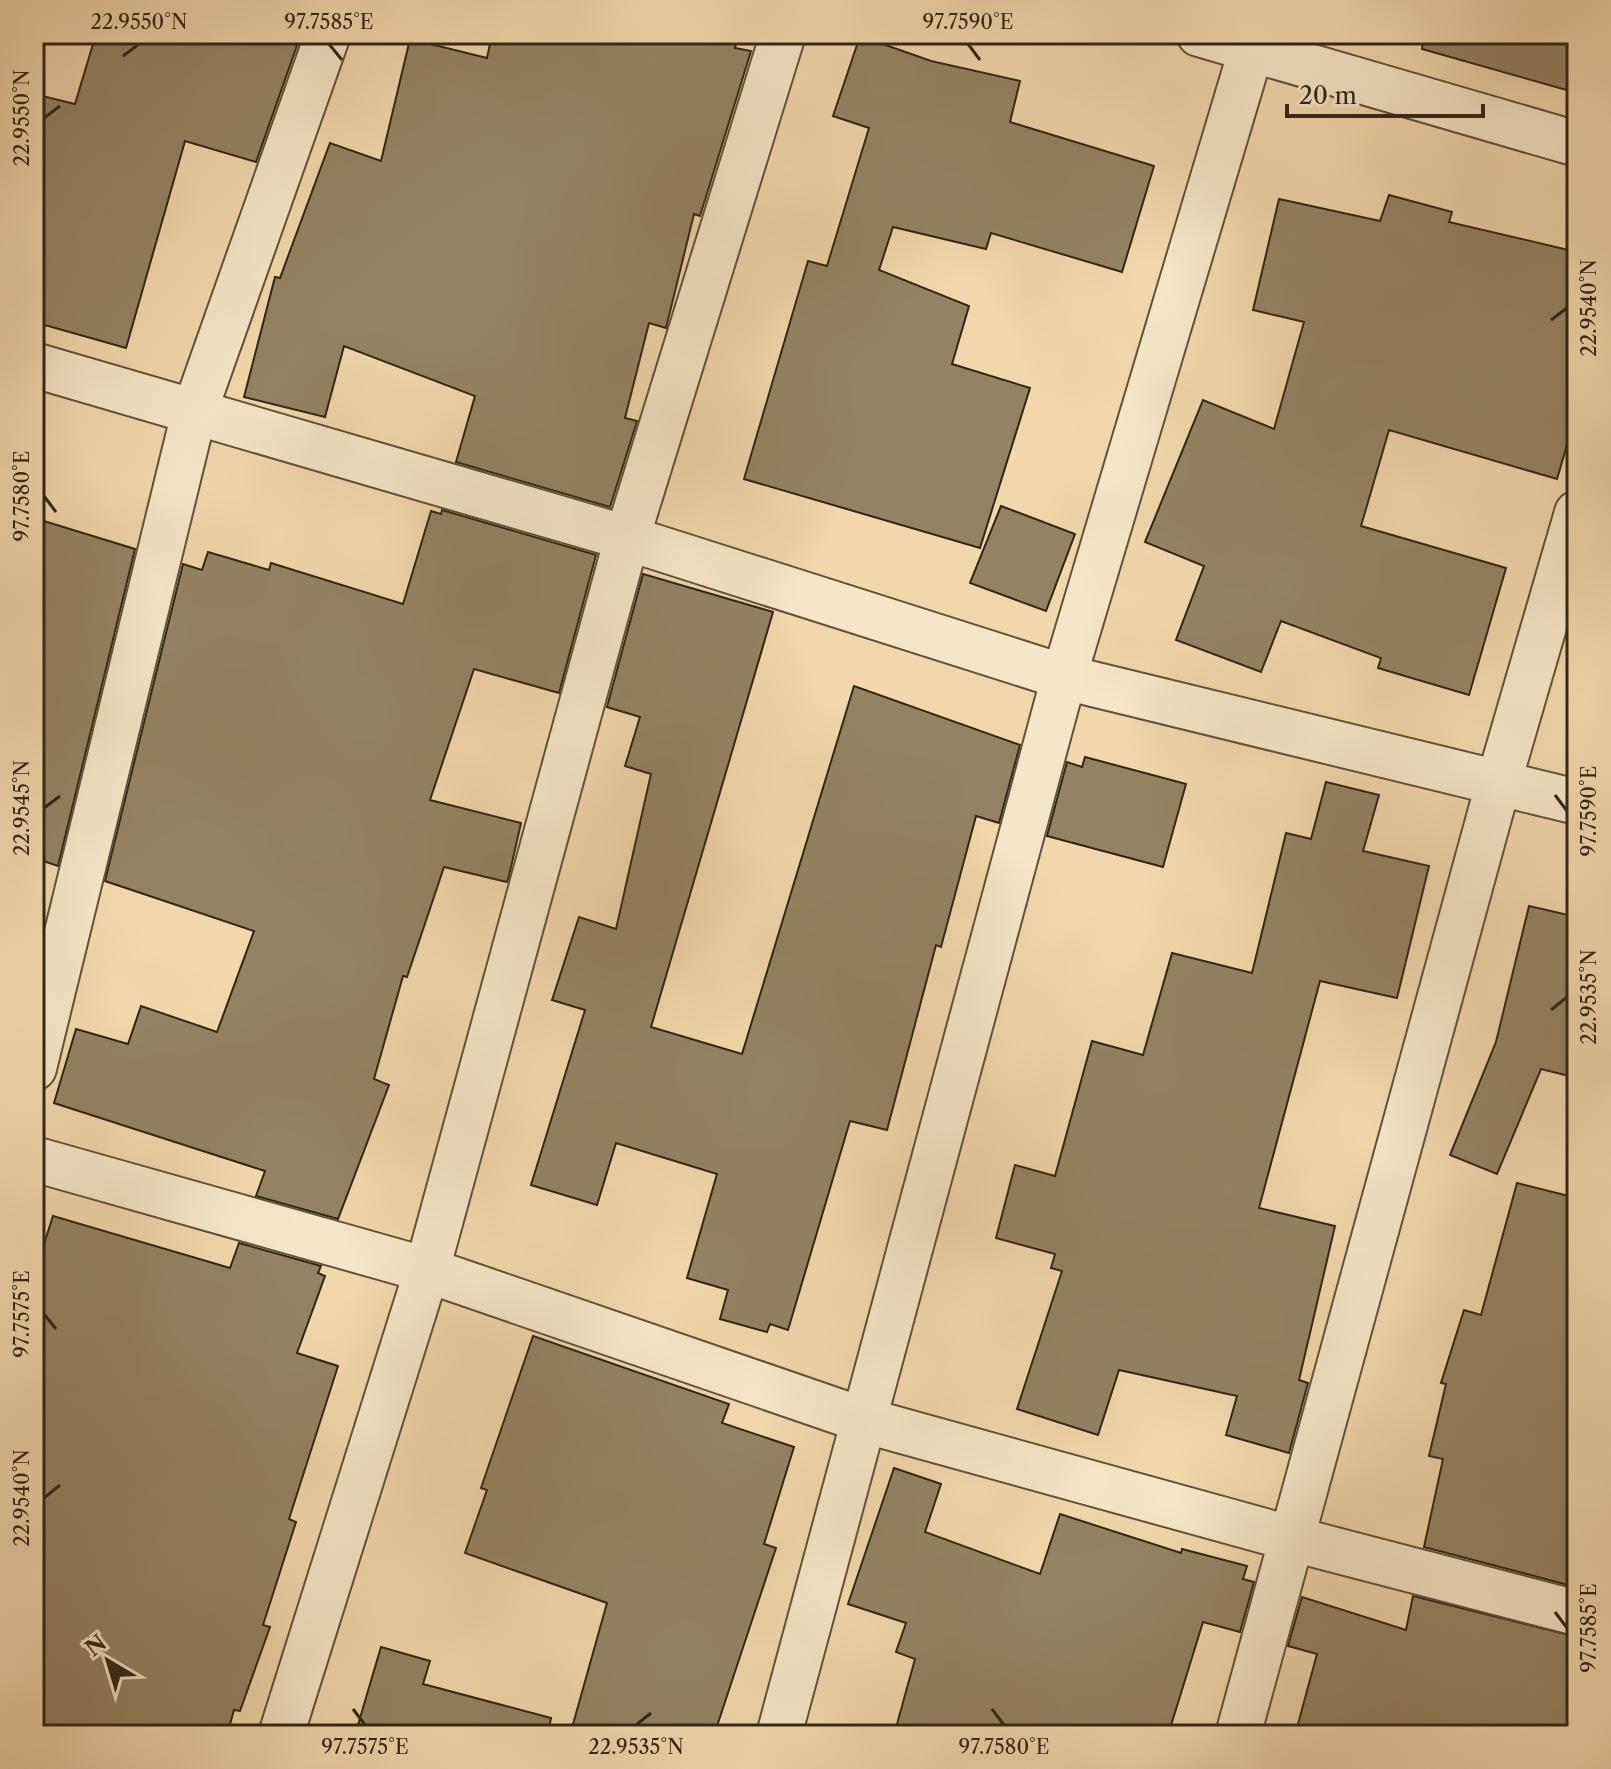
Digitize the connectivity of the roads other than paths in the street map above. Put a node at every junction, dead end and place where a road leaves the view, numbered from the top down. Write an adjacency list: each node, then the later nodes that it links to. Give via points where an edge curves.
1 (328, 34): 7 (street)
2 (783, 34): 9 (street)
3 (1199, 34): 4 (street)
4 (1254, 41): 5 (street); 10 (street)
5 (1577, 144)
6 (34, 365): 7 (street)
7 (194, 413): 9 (street); 13 (street)
8 (1577, 513): 11 (street)
9 (627, 538): 10 (street); 15 (street)
10 (1064, 677): 11 (street); 16 (street)
11 (1499, 781): 12 (street); 17 (street)
12 (1577, 802)
13 (34, 1068)
14 (34, 1159): 15 (street)
15 (427, 1270): 16 (street); 19 (street)
16 (863, 1420): 17 (street); 20 (street)
17 (1293, 1539): 18 (street); 21 (street)
18 (1577, 1613)
19 (281, 1735)
20 (779, 1735)
21 (1238, 1735)

